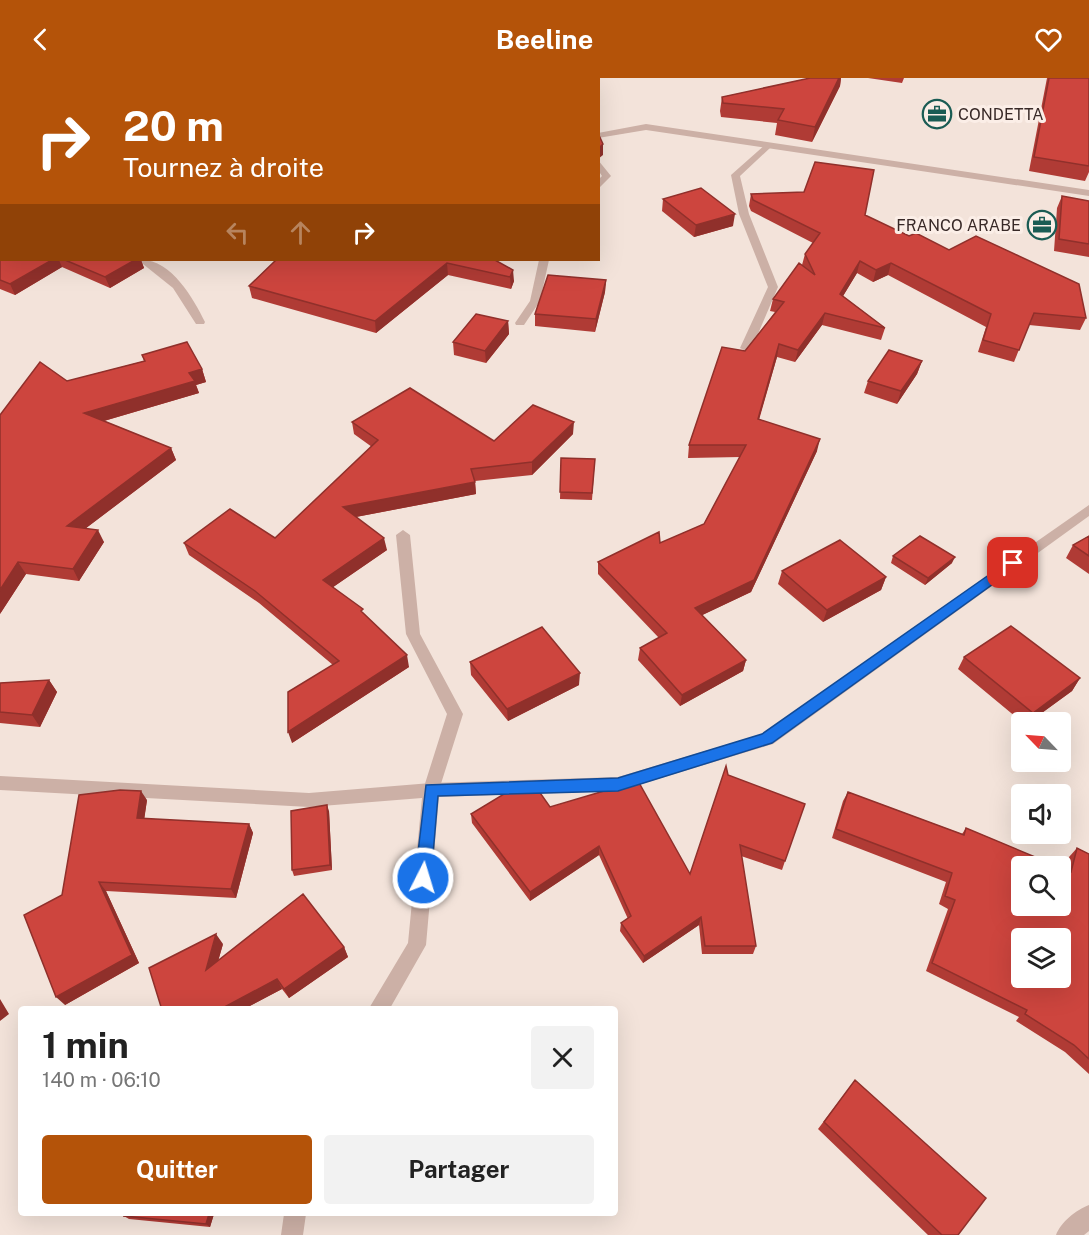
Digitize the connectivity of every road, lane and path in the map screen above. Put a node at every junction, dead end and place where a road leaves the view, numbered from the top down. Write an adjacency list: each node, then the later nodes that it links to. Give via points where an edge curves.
1 (600, 136): 2 (street, via 646,127)
2 (767, 146): 5 (street); 10 (street, via 735,175 744,214 773,287)
3 (600, 166): 4 (street, via 607,176)
4 (600, 184)
5 (1089, 193)
6 (145, 261): 8 (street, via 166,273 185,293)
7 (544, 261): 9 (street, via 535,301)
8 (200, 322)
9 (520, 323)
10 (746, 348)
11 (1089, 509): 14 (street, via 767,739 618,784)
12 (403, 535): 14 (street, via 413,634 455,714)
13 (0, 783): 14 (street, via 309,800)
14 (431, 790): 15 (street, via 417,945)
15 (380, 1006)
16 (1089, 1215): 19 (street)
17 (295, 1216): 18 (street)
18 (292, 1235)
19 (1067, 1235)

